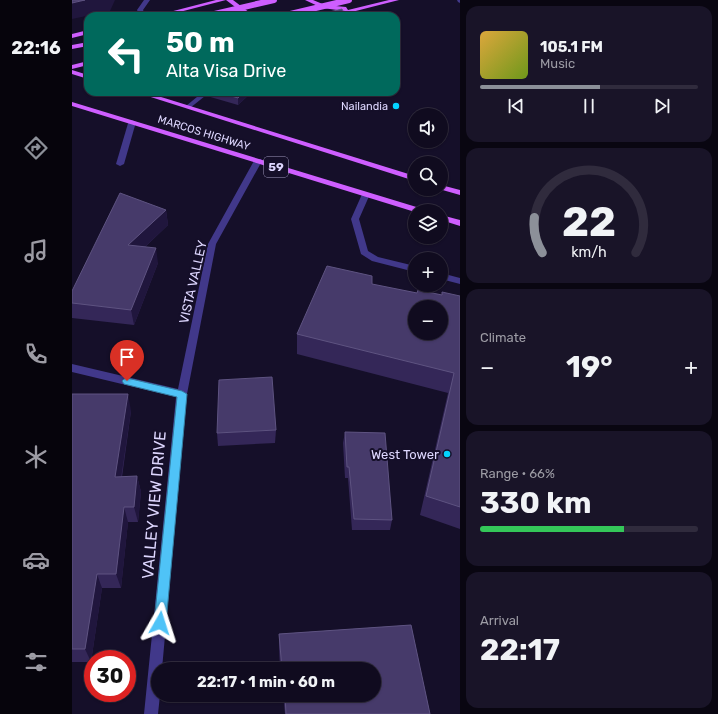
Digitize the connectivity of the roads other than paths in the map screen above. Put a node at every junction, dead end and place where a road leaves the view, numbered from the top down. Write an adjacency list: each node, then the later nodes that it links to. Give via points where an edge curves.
1 (147, 0): 9 (street)
2 (223, 0): 10 (main road)
3 (229, 0): 12 (main road)
4 (274, 0): 11 (main road, bridge)
5 (308, 0): 8 (main road, via 338,9)
6 (349, 0): 13 (main road, bridge)
7 (396, 0): 8 (main road)
8 (359, 9): 14 (main road)
9 (141, 12)
10 (174, 12)
11 (223, 12)
12 (246, 12)
13 (299, 12)
14 (346, 12)
15 (84, 33): 16 (main road)
16 (72, 35)
17 (84, 45): 18 (main road)
18 (72, 47)
19 (84, 64): 20 (main road)
20 (72, 67)
21 (72, 72): 22 (main road)
22 (84, 75)
23 (84, 77): 24 (main road)
24 (72, 79)
25 (151, 96): 28 (main road, MARCOS HIGHWAY / 59)
26 (201, 96): 28 (street)
27 (73, 104): 29 (main road, MARCOS HIGHWAY / 59)
28 (188, 107): 32 (main road, MARCOS HIGHWAY / 59)
29 (132, 122): 30 (main road, MARCOS HIGHWAY / 59); 31 (street)
30 (258, 161): 35 (main road, MARCOS HIGHWAY / 59); 43 (street, VISTA VALLEY, via 212,244)
31 (120, 164)
32 (408, 177)
33 (448, 189): 34 (main road)
34 (460, 193)
35 (366, 194): 36 (main road, MARCOS HIGHWAY / 59); 39 (street, via 355,219 364,252 375,259)
36 (408, 207)
37 (448, 219): 38 (main road)
38 (460, 223)
39 (408, 267)
40 (448, 278): 41 (street)
41 (460, 281)
42 (72, 368): 43 (street)
43 (182, 394): 44 (street, VALLEY VIEW DRIVE)
44 (151, 714)

